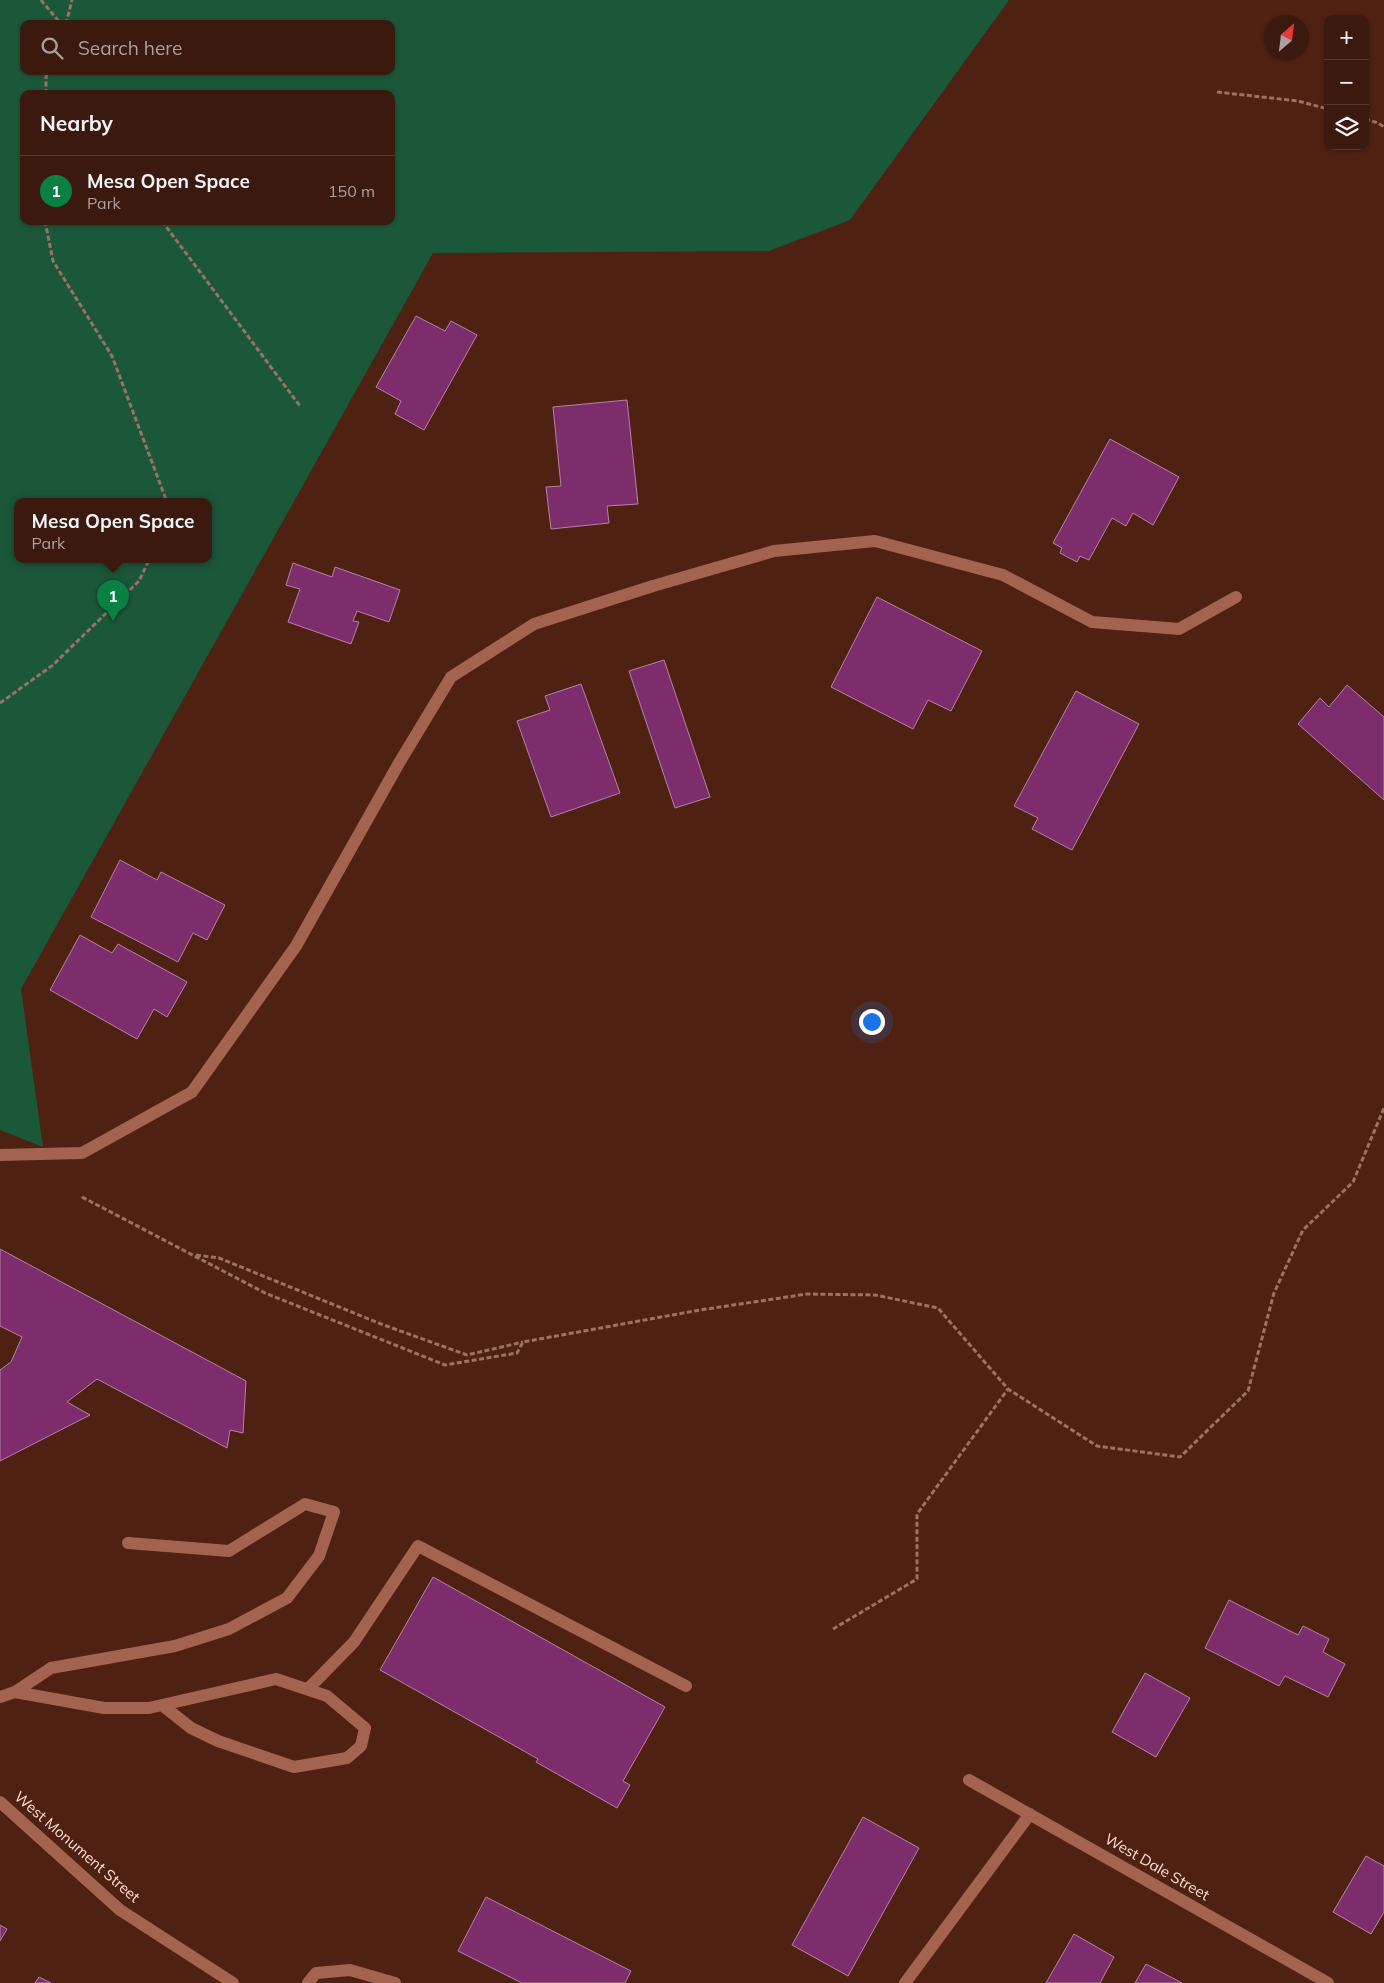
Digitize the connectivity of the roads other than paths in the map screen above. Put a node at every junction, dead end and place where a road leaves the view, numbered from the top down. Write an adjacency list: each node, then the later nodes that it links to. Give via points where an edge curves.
1 (1236, 597): 2 (street, via 1179,629 1092,622 1003,575 875,541 774,551 534,624 451,677 296,946 192,1092 82,1153)
2 (0, 1155)
3 (128, 1543): 6 (street, via 229,1552 305,1504 334,1512 319,1556 287,1598 229,1629 174,1646 51,1668)
4 (686, 1686): 5 (street, via 418,1546 354,1642)
5 (308, 1689): 8 (street, via 276,1678); 8 (street, via 327,1696 365,1728 361,1746 347,1758 294,1767 191,1728)
6 (15, 1692): 7 (street); 8 (street, via 104,1708)
7 (0, 1697)
8 (162, 1705)
9 (969, 1780): 11 (street, West Dale Street)
10 (0, 1802): 12 (street, West Monument Street, via 120,1910)
11 (1030, 1814): 15 (street); 16 (street, West Dale Street)
12 (233, 1983)
13 (308, 1983): 14 (street, via 316,1972 350,1970)
14 (395, 1983)
15 (905, 1983)
16 (1328, 1983)

